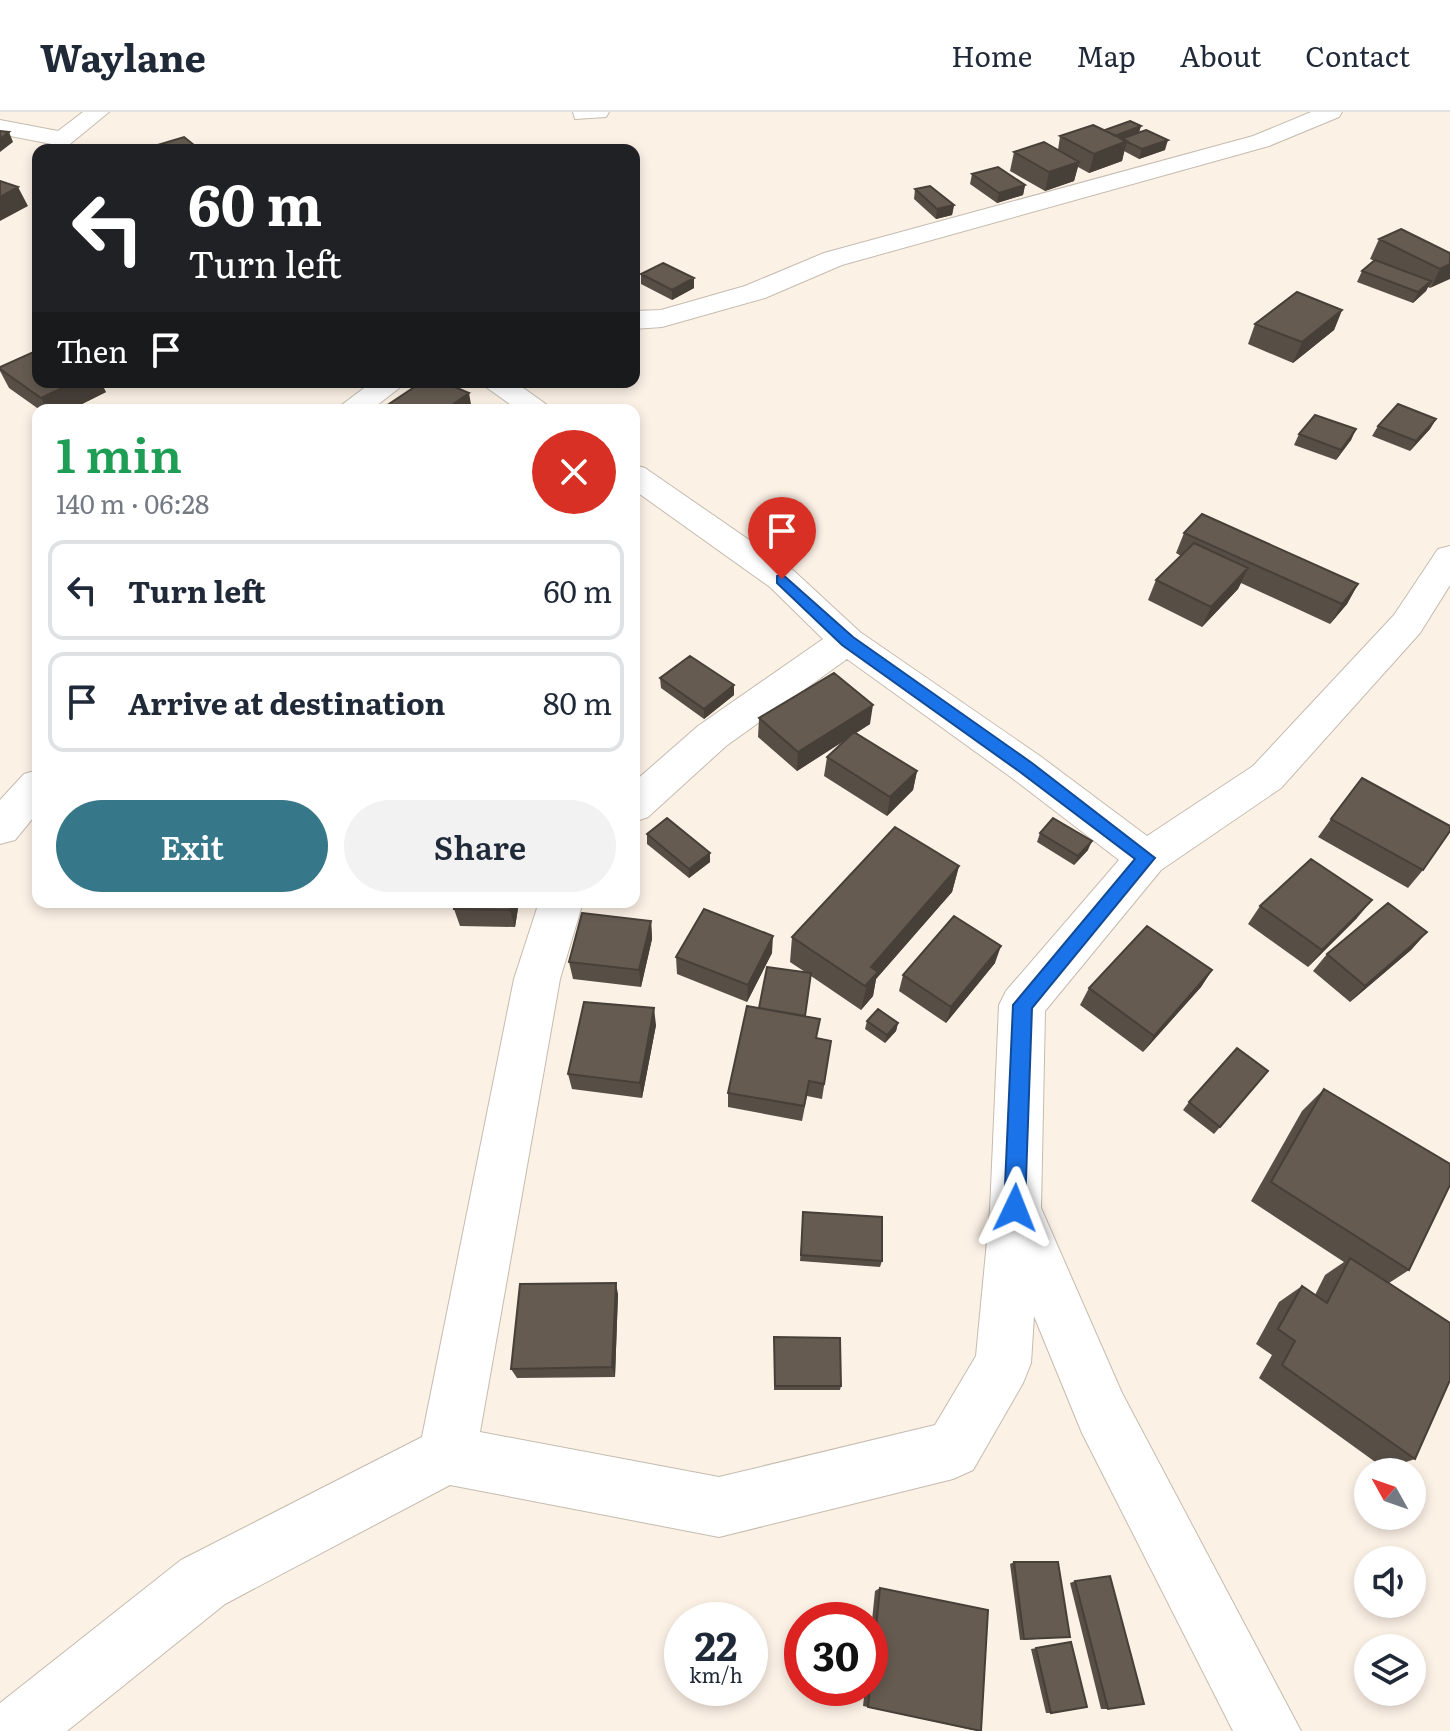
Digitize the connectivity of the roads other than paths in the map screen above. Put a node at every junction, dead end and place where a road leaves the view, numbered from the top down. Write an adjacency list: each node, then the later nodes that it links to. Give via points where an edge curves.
1 (98, 112): 3 (street, via 62,139)
2 (1331, 112): 4 (street, via 1261,141 833,259 755,292)
3 (0, 127)
4 (640, 320)
5 (383, 388): 7 (street)
6 (504, 388): 8 (street)
7 (359, 404)
8 (529, 404)
9 (640, 479): 11 (street, via 782,579)
10 (1450, 557): 15 (street, via 1407,624 1267,777)
11 (847, 641): 13 (street, via 712,736); 15 (street)
12 (32, 792): 14 (street)
13 (640, 801)
14 (0, 828)
15 (1146, 858): 17 (street, via 1022,1005)
16 (559, 908): 18 (street, via 537,979)
17 (1015, 1208): 18 (street, via 1003,1363 953,1450 719,1507); 20 (street, via 1102,1413)
18 (447, 1455): 19 (street, via 203,1582)
19 (16, 1731)
20 (1268, 1731)

